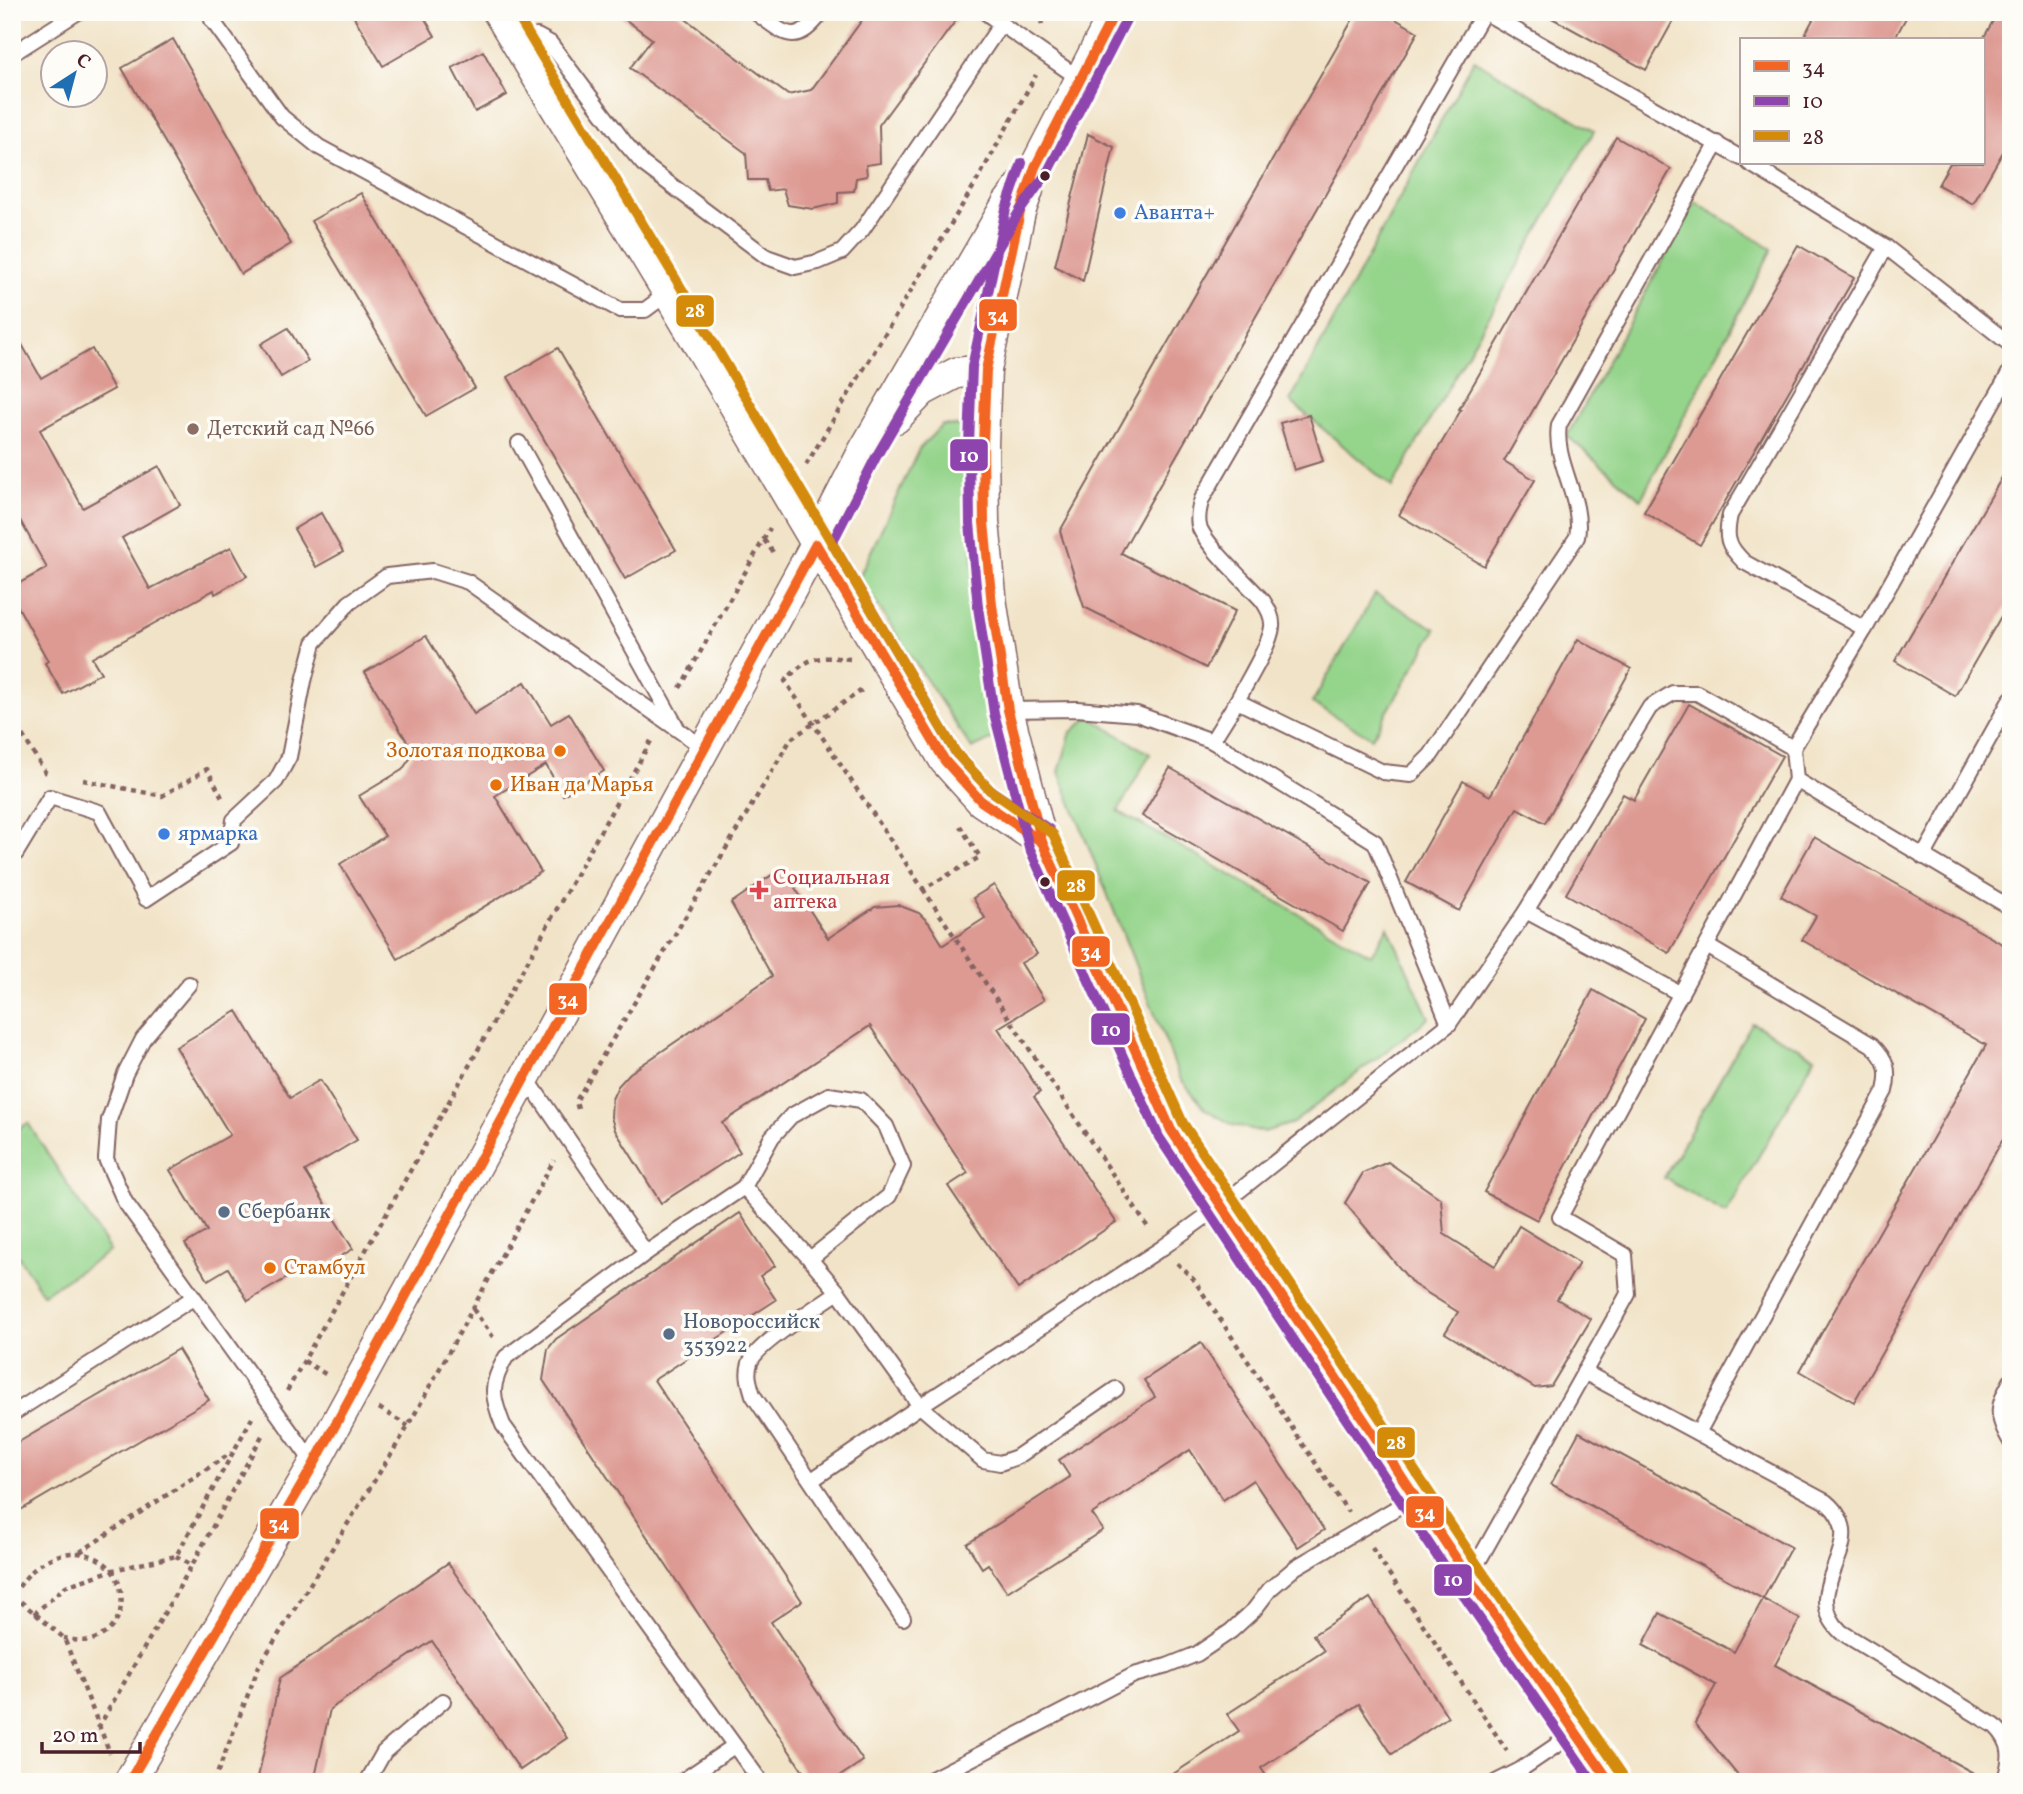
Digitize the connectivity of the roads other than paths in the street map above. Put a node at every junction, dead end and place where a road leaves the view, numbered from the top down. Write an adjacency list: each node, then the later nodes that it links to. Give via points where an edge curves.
1 (78, 12): 11 (lane)
2 (498, 12): 10 (street)
3 (754, 12): 4 (lane, via 790,35 803,33)
4 (822, 12)
5 (985, 12): 9 (lane)
6 (1115, 12): 12 (street)
7 (1484, 12): 13 (lane); 27 (lane, via 1202,499 1199,527 1270,613 1268,640)
8 (212, 20): 18 (lane, via 282,117 319,147 620,310 645,310)
9 (1001, 24): 10 (lane, via 862,230 842,252 795,267 767,257 643,164 550,43 537,36); 12 (lane)
10 (515, 40): 18 (street)
11 (12, 54)
12 (1080, 79): 16 (street)
13 (1717, 143): 14 (lane); 27 (lane, via 1559,425 1578,518 1577,537 1432,755 1411,775 1383,772)
14 (1740, 157)
15 (1751, 164): 17 (lane)
16 (1035, 167): 20 (street, via 1020,212); 23 (street, via 1007,204)
17 (1886, 247): 19 (lane); 25 (lane, via 1730,515 1726,532 1731,549 1744,562)
18 (668, 293): 24 (street)
19 (2011, 345)
20 (986, 370): 23 (street, via 956,373 922,391); 28 (street, via 984,522)
21 (2011, 370): 25 (lane)
22 (519, 443): 29 (lane)
23 (864, 450): 24 (street)
24 (816, 544): 31 (street); 34 (street, via 945,761 981,801)
25 (1865, 629): 32 (lane)
26 (2011, 699): 36 (lane)
27 (1237, 701): 30 (lane)
28 (1008, 710): 30 (lane, via 1137,714); 34 (street)
29 (666, 715): 31 (lane); 35 (lane, via 468,582 433,571 387,576 349,603 314,643 289,757 276,781 234,820 231,843 146,899 99,812 50,797)
30 (1212, 741): 42 (lane, via 1376,842)
31 (704, 748): 43 (street)
32 (1793, 748): 33 (lane); 38 (lane, via 1697,693 1673,693 1650,707)
33 (1796, 779): 36 (lane); 39 (lane)
34 (1042, 842): 45 (street, via 1171,1130)
35 (13, 851)
36 (1923, 857): 37 (lane)
37 (2011, 908)
38 (1526, 911): 41 (lane); 42 (lane)
39 (1707, 946): 41 (lane); 55 (lane, via 1872,1045 1884,1058 1889,1074 1885,1091)
40 (189, 984): 49 (lane, via 143,1039 125,1074 109,1120 106,1159 125,1202)
41 (1681, 994): 50 (lane, via 1560,1217 1625,1255 1628,1294)
42 (1449, 1024): 45 (lane)
43 (525, 1076): 46 (lane); 57 (street)
44 (744, 1187): 46 (lane); 47 (lane); 47 (lane, via 772,1137 791,1115 829,1095 861,1100 886,1126 902,1166 889,1196)
45 (1220, 1206): 53 (lane); 59 (street)
46 (646, 1253): 64 (lane, via 506,1357 495,1376 493,1399 503,1425)
47 (810, 1259): 48 (lane)
48 (838, 1292): 53 (lane); 58 (lane, via 761,1347 750,1361 753,1395)
49 (193, 1298): 54 (lane); 57 (lane)
50 (1584, 1372): 55 (lane); 60 (lane)
51 (2011, 1381): 56 (lane, via 1999,1403 2000,1424)
52 (1116, 1389): 53 (lane, via 1017,1457 1000,1463 983,1460)
53 (920, 1406): 58 (lane)
54 (14, 1410)
55 (1698, 1433): 72 (lane, via 1826,1502 1838,1513 1843,1543 1826,1592 1830,1621 2006,1736 2010,1751)
56 (2011, 1442)
57 (314, 1464): 65 (street)
58 (812, 1480): 61 (lane)
59 (1415, 1497): 60 (street); 69 (lane, via 1296,1567 1231,1631 1197,1654 1124,1680)
60 (1469, 1578): 63 (street)
61 (903, 1618)
62 (443, 1701): 66 (lane, via 384,1752)
63 (1576, 1732): 70 (lane); 71 (street)
64 (734, 1746): 67 (lane); 68 (lane)
65 (129, 1782)
66 (367, 1782)
67 (681, 1782)
68 (761, 1782)
69 (926, 1782)
70 (1496, 1782)
71 (1610, 1782)
72 (2004, 1782)

